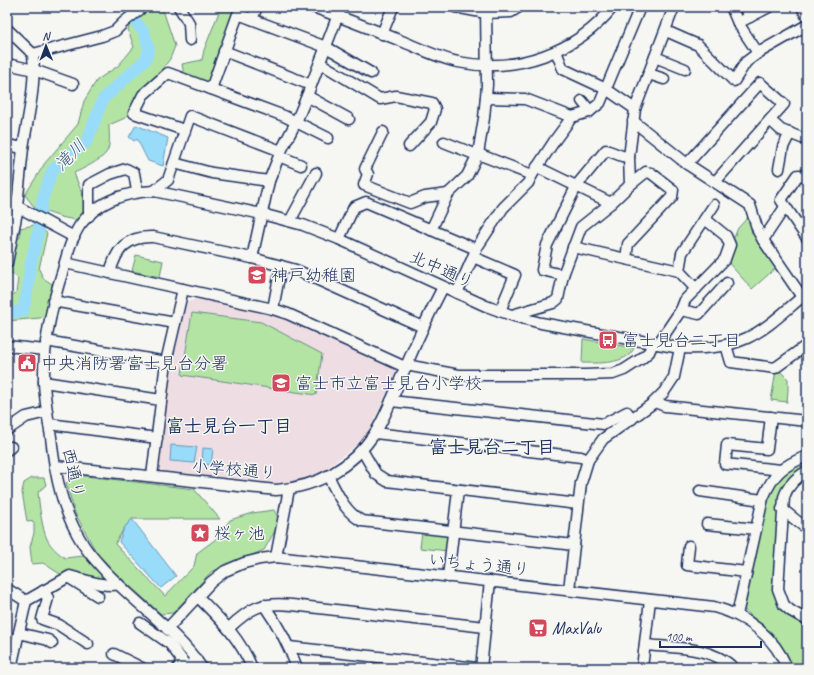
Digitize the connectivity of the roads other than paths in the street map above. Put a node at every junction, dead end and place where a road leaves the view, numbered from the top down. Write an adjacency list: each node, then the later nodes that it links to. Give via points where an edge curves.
1 (179, 7): 25 (street, via 189,23)
2 (257, 7): 19 (street)
3 (313, 7): 16 (street)
4 (393, 7): 24 (street)
5 (454, 7): 15 (street)
6 (519, 7): 15 (street, via 511,12)
7 (613, 7): 28 (street, via 598,24 578,40)
8 (640, 7): 43 (street)
9 (674, 7): 23 (street)
10 (745, 7): 17 (street)
11 (769, 7): 17 (street)
12 (802, 7): 18 (street)
13 (732, 8): 20 (street)
14 (139, 10): 30 (street, via 115,31)
15 (486, 10): 34 (street)
16 (340, 12): 24 (street); 26 (street)
17 (750, 17): 20 (street)
18 (807, 17)
19 (252, 19): 26 (street); 27 (street, via 238,14)
20 (738, 23): 29 (street)
21 (807, 25): 29 (street)
22 (7, 29): 30 (street)
23 (666, 30): 29 (street, via 698,45 734,81 746,62); 31 (street)
24 (382, 34): 34 (street, via 444,58)
25 (190, 40)
26 (326, 47): 32 (street); 37 (street)
27 (224, 51): 41 (street); 42 (street)
28 (556, 51): 34 (street, via 515,63); 43 (street, via 563,69)
29 (758, 53)
30 (33, 54): 36 (street)
31 (655, 57): 35 (street); 38 (street)
32 (320, 63): 41 (street); 61 (street, via 380,99 396,96 432,103 436,109 431,122)
33 (7, 64): 36 (street)
34 (488, 65): 45 (street)
35 (685, 69)
36 (34, 70): 40 (street); 62 (street)
37 (371, 73)
38 (648, 74): 39 (street); 47 (street)
39 (664, 79)
40 (73, 84)
41 (311, 85): 44 (street)
42 (211, 89): 53 (street); 54 (street, via 168,73 143,95 134,113)
43 (606, 89): 47 (street); 48 (street, via 600,103)
44 (307, 96): 50 (street); 53 (street)
45 (486, 98): 49 (street, via 526,99); 64 (street)
46 (582, 101): 48 (street)
47 (635, 110): 52 (street)
48 (590, 111): 49 (street)
49 (572, 118): 70 (street)
50 (350, 119)
51 (770, 120): 56 (street, via 781,130); 67 (street, via 784,104 760,83); 74 (street)
52 (633, 121): 65 (street); 67 (street)
53 (296, 122): 57 (street); 63 (street)
54 (184, 130): 63 (street, via 190,116); 66 (street)
55 (383, 132): 79 (street, via 365,169 368,174 364,185 410,203 425,197)
56 (790, 133): 58 (street); 69 (street, via 783,147)
57 (328, 138)
58 (807, 140)
59 (444, 142): 64 (street)
60 (7, 145): 62 (street)
61 (409, 146)
62 (23, 148): 83 (street)
63 (280, 154): 68 (street); 73 (street)
64 (478, 154): 70 (street); 79 (street, via 467,176)
65 (629, 158): 75 (street, via 606,150); 76 (street)
66 (174, 163): 73 (street, via 212,173); 77 (street, via 168,180)
67 (687, 164): 74 (street)
68 (301, 165)
69 (779, 169)
70 (534, 171): 75 (street); 95 (street, via 528,183 503,208)
71 (316, 173): 88 (street)
72 (807, 176): 84 (street, via 798,175 781,200)
73 (269, 181): 85 (street)
74 (715, 182): 93 (street, via 750,205)
75 (577, 185): 81 (street); 103 (street, via 547,245 542,270)
76 (630, 185): 81 (street); 97 (street, via 646,172 673,190 672,198 628,244)
77 (154, 190): 78 (street, 北中通り); 85 (street, 北中通り)
78 (137, 191): 86 (street, 北中通り, via 112,200); 86 (street, via 134,173 126,169 110,174 89,185)
79 (448, 194): 89 (street)
80 (7, 201): 83 (street)
81 (611, 203): 94 (street, via 581,227)
82 (714, 205): 87 (street)
83 (19, 207): 90 (street); 98 (street)
84 (785, 207): 91 (street); 93 (street)
85 (262, 214): 88 (street, 北中通り); 96 (street)
86 (89, 216): 90 (street, 北中通り)
87 (705, 219): 101 (street, via 682,253); 107 (street, via 726,236 730,245 725,259)
88 (290, 221): 92 (street, 北中通り)
89 (431, 230): 92 (street, via 366,202 354,207); 95 (street)
90 (74, 237): 99 (street, 西通り)
91 (807, 238)
92 (339, 239): 105 (street, 北中通り)
93 (763, 240): 109 (street)
94 (573, 247): 97 (street); 103 (street)
95 (474, 253): 108 (street); 113 (street, via 515,275)
96 (252, 258): 100 (street); 102 (street, via 146,236 130,241 122,247 117,253)
97 (626, 259): 101 (street)
98 (7, 263)
99 (65, 263): 102 (street); 110 (street, 西通り)
100 (281, 266): 111 (street); 116 (street, via 325,282)
101 (679, 271): 107 (street)
102 (110, 273): 106 (street)
103 (563, 275): 114 (street, via 558,299 553,304)
104 (727, 283): 112 (street, via 699,314)
105 (443, 286): 108 (street, 北中通り); 116 (street, 小学校通り)
106 (183, 288): 111 (street); 115 (street)
107 (696, 289): 112 (street, via 685,300)
108 (457, 292): 113 (street, 北中通り)
109 (805, 296): 119 (street, 北中通り, via 747,338)
110 (53, 301): 115 (street); 118 (street, 西通り)
111 (273, 309): 124 (street)
112 (681, 310): 117 (street)
113 (500, 311): 114 (street, 北中通り)
114 (512, 315): 117 (street, 北中通り, via 541,323)
115 (175, 324): 123 (street)
116 (423, 326): 124 (street, 小学校通り)
117 (656, 343): 122 (street, 北中通り); 124 (street, via 641,359 613,374 460,375)
118 (46, 345): 121 (street); 123 (street); 125 (street, 西通り)
119 (726, 345): 120 (street, via 731,362 775,368); 122 (street, 北中通り)
120 (807, 345)
121 (7, 346)
122 (680, 348): 128 (street, via 674,377)
123 (166, 362): 126 (street)
124 (406, 366): 127 (street, 小学校通り)
125 (44, 382): 126 (street); 129 (street, 西通り)
126 (161, 400): 136 (street)
127 (390, 401): 131 (street, via 604,424 627,412); 135 (street, 小学校通り)
128 (655, 402): 130 (street, via 665,406); 131 (street)
129 (47, 412): 133 (street, 西通り); 134 (street, via 26,417)
130 (771, 417): 132 (street); 141 (street, via 767,449 727,445 725,464)
131 (632, 419): 139 (street, via 603,440)
132 (807, 421)
133 (49, 424): 136 (street); 140 (street, 西通り)
134 (7, 430)
135 (375, 432): 137 (street, 小学校通り); 139 (street, via 581,457)
136 (156, 438): 143 (street)
137 (362, 450): 144 (street, 小学校通り); 146 (street, via 376,474 386,481)
138 (807, 456): 141 (street)
139 (588, 460): 149 (street)
140 (54, 466): 143 (street, 小学校通り); 162 (street, 西通り, via 64,505 75,530 91,556)
141 (781, 470): 148 (street, via 770,482)
142 (807, 471): 150 (street, via 789,485)
143 (152, 476): 145 (street, 小学校通り, via 263,489)
144 (328, 476): 145 (street, 小学校通り); 154 (street, via 354,518)
145 (289, 489): 157 (street)
146 (458, 490): 149 (street); 154 (street)
147 (700, 491): 148 (street)
148 (762, 500): 152 (street)
149 (578, 504): 155 (street)
150 (782, 509): 153 (street); 172 (street, via 778,589 784,605)
151 (707, 524): 152 (street)
152 (756, 529): 158 (street)
153 (807, 529)
154 (454, 532): 155 (street); 160 (street)
155 (574, 545): 165 (street)
156 (689, 546): 158 (street, via 687,565)
157 (276, 557): 160 (street, いちょう通り); 167 (street, いちょう通り, via 244,563 225,571 210,582)
158 (746, 572): 171 (street)
159 (68, 577): 162 (street); 164 (street); 166 (street)
160 (448, 577): 161 (street, いちょう通り)
161 (490, 581): 165 (street, いちょう通り); 174 (street)
162 (118, 584): 175 (street, 西通り)
163 (7, 589): 169 (street)
164 (43, 590): 169 (street); 179 (street, via 48,598 42,619 59,625)
165 (569, 590): 168 (street, いちょう通り)
166 (98, 596)
167 (198, 596): 175 (street, いちょう通り); 176 (street)
168 (650, 600): 171 (street, いちょう通り, via 707,606); 180 (street)
169 (26, 601): 177 (street)
170 (264, 605): 174 (street, via 292,605); 176 (street, via 246,613); 181 (street)
171 (737, 615): 196 (street, いちょう通り, via 765,634)
172 (807, 620)
173 (140, 623): 187 (street, via 170,644 182,660)
174 (485, 627): 193 (street)
175 (167, 628): 183 (street, 西通り)
176 (229, 628): 190 (street)
177 (19, 633): 178 (street); 184 (street)
178 (52, 643)
179 (88, 644)
180 (645, 645): 194 (street); 195 (street, via 711,654)
181 (290, 647): 185 (street); 191 (street)
182 (114, 654): 186 (street)
183 (196, 659): 188 (street); 189 (street, 西通り)
184 (10, 662)
185 (418, 665): 192 (street)
186 (142, 668)
187 (178, 668)
188 (187, 668)
189 (202, 668)
190 (252, 668)
191 (297, 668)
192 (477, 668)
193 (481, 668)
194 (642, 668)
195 (734, 668)
196 (787, 668)

